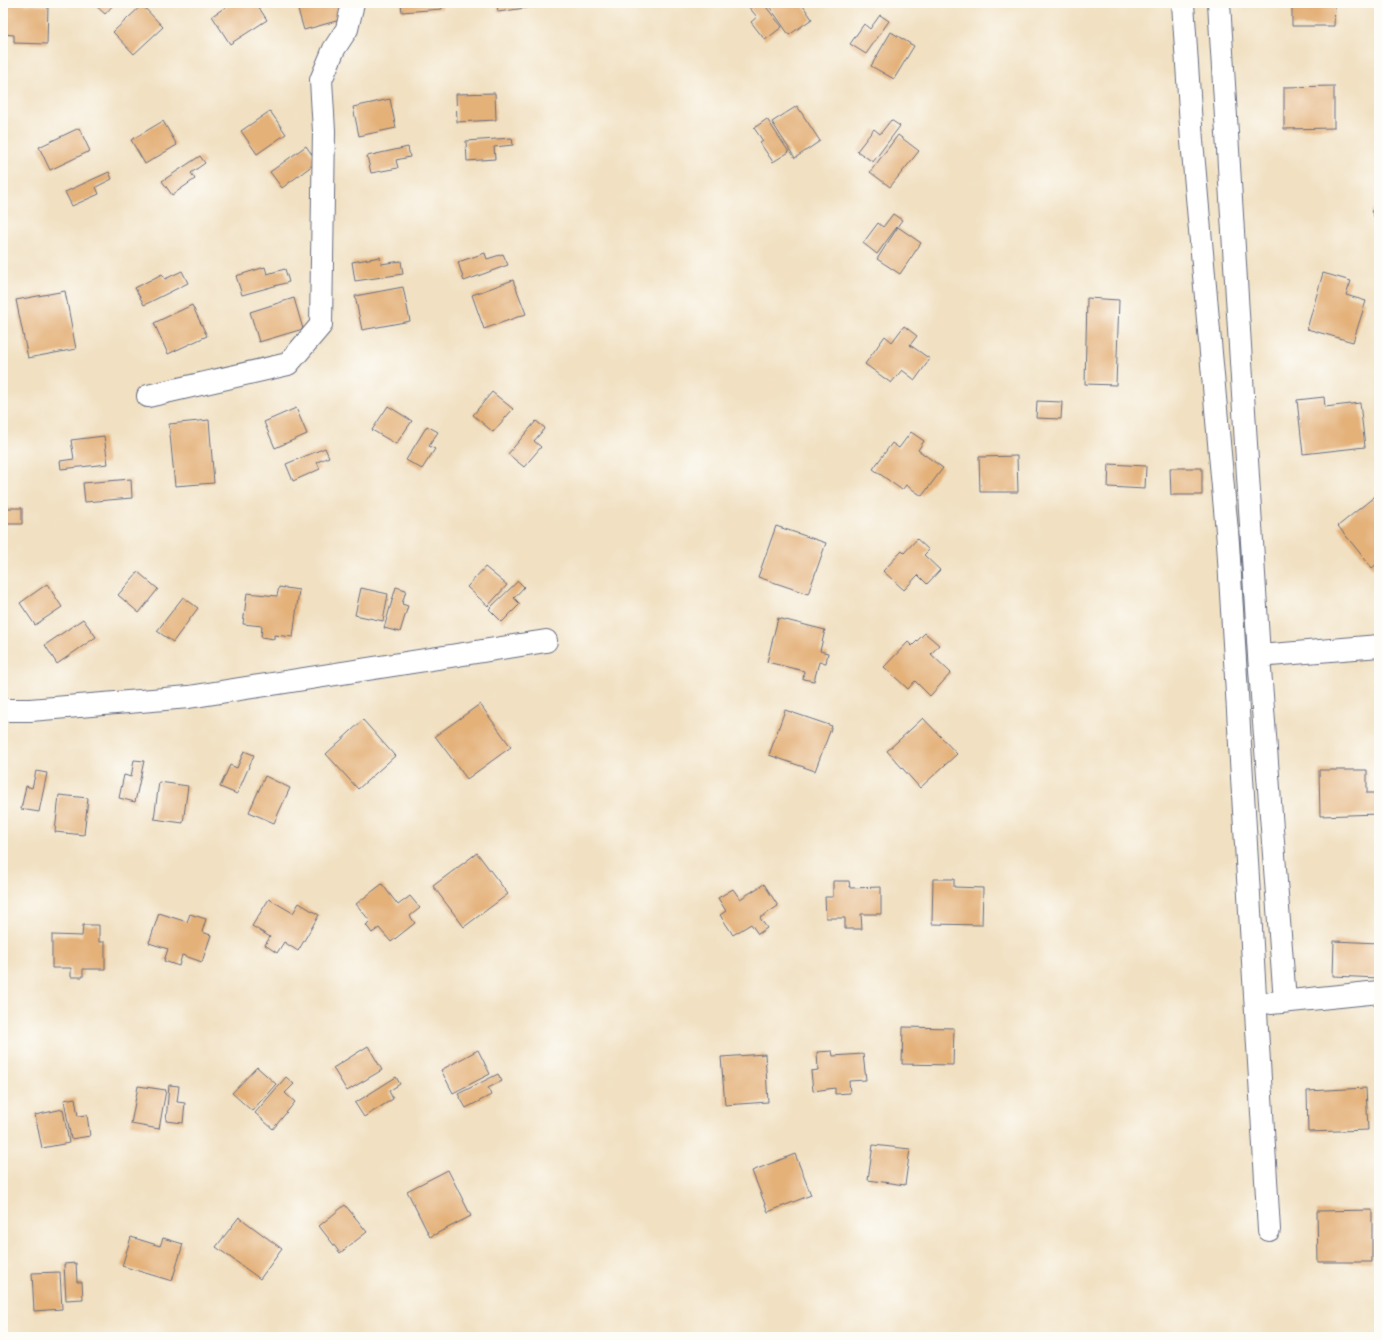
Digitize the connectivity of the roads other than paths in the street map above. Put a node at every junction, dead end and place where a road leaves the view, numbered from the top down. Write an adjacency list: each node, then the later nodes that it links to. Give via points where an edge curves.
1 (353, 3): 4 (street, via 347,29 334,50 321,80 324,131 321,325 288,364)
2 (1183, 3): 11 (street, via 1192,141 1228,544)
3 (1219, 3): 7 (street)
4 (148, 396)
5 (546, 641): 8 (street, via 189,697)
6 (1379, 646): 7 (street)
7 (1259, 656): 10 (street)
8 (3, 710)
9 (1379, 992): 10 (street)
10 (1285, 1001): 11 (street)
11 (1255, 1004): 12 (street)
12 (1269, 1230)

